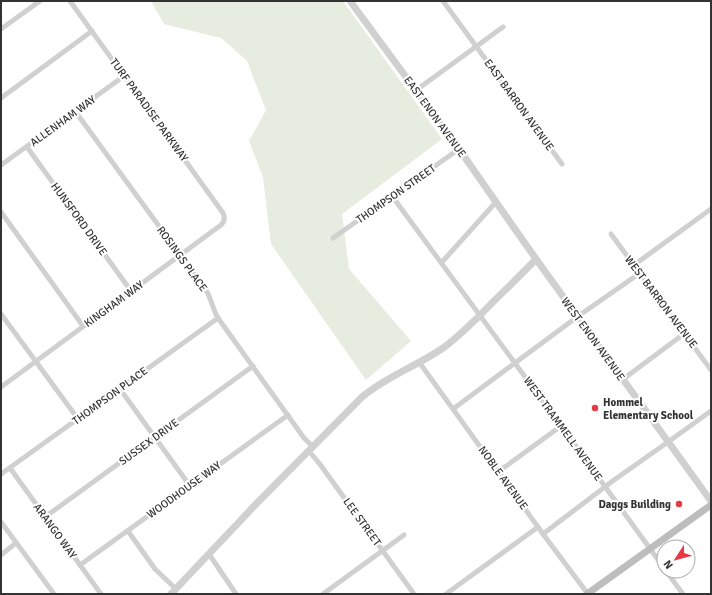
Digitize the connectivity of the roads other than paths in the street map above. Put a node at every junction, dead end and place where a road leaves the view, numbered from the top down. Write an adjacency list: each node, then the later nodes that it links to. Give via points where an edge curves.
1 (40, 1): 6 (street)
2 (70, 1): 7 (street, TURF PARADISE PARKWAY)
3 (350, 1): 10 (street, EAST ENON AVENUE)
4 (443, 1): 8 (street, EAST BARRON AVENUE)
5 (503, 27): 8 (street)
6 (1, 29)
7 (92, 32): 9 (street, TURF PARADISE PARKWAY); 11 (street)
8 (476, 47): 10 (street); 15 (street, EAST BARRON AVENUE)
9 (124, 76): 12 (street, ALLENHAM WAY); 21 (street, TURF PARADISE PARKWAY, via 223,213)
10 (415, 91): 14 (street, EAST ENON AVENUE)
11 (1, 98)
12 (75, 111): 13 (street, ALLENHAM WAY); 25 (street, ROSINGS PLACE)
13 (27, 147): 16 (street, ALLENHAM WAY); 30 (street, HUNSFORD DRIVE)
14 (458, 149): 17 (street, THOMPSON STREET); 18 (street, EAST ENON AVENUE)
15 (562, 164)
16 (1, 166)
17 (392, 196): 24 (street, THOMPSON STREET); 27 (street, WEST TRAMMELL AVENUE)
18 (496, 202): 22 (street, EAST ENON AVENUE); 27 (street)
19 (711, 209): 28 (street)
20 (1, 212): 35 (street)
21 (224, 219): 25 (street, KINGHAM WAY, via 221,225)
22 (519, 234): 26 (street, WEST ENON AVENUE)
23 (611, 234): 28 (street, WEST BARRON AVENUE)
24 (333, 238)
25 (180, 255): 30 (street, KINGHAM WAY); 34 (street, ROSINGS PLACE, via 207,292)
26 (536, 259): 32 (street); 33 (street, WEST ENON AVENUE)
27 (442, 262): 32 (street, WEST TRAMMELL AVENUE)
28 (634, 265): 29 (street, WEST BARRON AVENUE)
29 (640, 273): 33 (street); 36 (street, WEST BARRON AVENUE)
30 (131, 291): 35 (street, KINGHAM WAY)
31 (1, 314): 37 (street)
32 (480, 316): 38 (street, via 455,339); 39 (street, WEST TRAMMELL AVENUE)
33 (577, 317): 39 (street); 42 (street, WEST ENON AVENUE)
34 (218, 318): 40 (street, ROSINGS PLACE); 44 (street, THOMPSON PLACE)
35 (83, 326): 37 (street, KINGHAM WAY)
36 (685, 333): 41 (street, WEST BARRON AVENUE); 42 (street)
37 (36, 361): 43 (street, KINGHAM WAY); 48 (street)
38 (419, 362): 45 (street, NOBLE AVENUE); 52 (street, via 373,388)
39 (515, 363): 45 (street); 49 (street, WEST TRAMMELL AVENUE)
40 (252, 366): 47 (street, ROSINGS PLACE); 50 (street, SUSSEX DRIVE)
41 (711, 370)
42 (622, 380): 51 (street, WEST ENON AVENUE)
43 (1, 386)
44 (120, 389): 48 (street, THOMPSON PLACE); 50 (street)
45 (453, 409): 54 (street, NOBLE AVENUE)
46 (711, 411): 51 (street)
47 (288, 415): 52 (street, ROSINGS PLACE); 56 (street, WOODHOUSE WAY)
48 (78, 419): 53 (street, THOMPSON PLACE)
49 (561, 426): 54 (street); 57 (street, WEST TRAMMELL AVENUE)
50 (155, 437): 56 (street); 60 (street, SUSSEX DRIVE)
51 (668, 442): 57 (street); 58 (street, WEST ENON AVENUE)
52 (311, 449): 68 (street, LEE STREET); 69 (street)
53 (10, 468): 55 (street, THOMPSON PLACE); 60 (street, ARANGO WAY)
54 (498, 472): 62 (street, NOBLE AVENUE)
55 (1, 474)
56 (190, 486): 63 (street, WOODHOUSE WAY)
57 (605, 486): 64 (street); 67 (street, WEST TRAMMELL AVENUE)
58 (711, 501)
59 (711, 505): 67 (main road)
60 (45, 517): 72 (street, ARANGO WAY)
61 (1, 522): 66 (street)
62 (538, 527): 64 (street, NOBLE AVENUE); 80 (street)
63 (128, 531): 72 (street, WOODHOUSE WAY); 74 (street)
64 (543, 534): 81 (street, NOBLE AVENUE)
65 (404, 535): 68 (street)
66 (16, 543): 70 (street); 75 (street)
67 (649, 548): 71 (street, WEST TRAMMELL AVENUE); 81 (main road)
68 (383, 551): 78 (street); 79 (street, LEE STREET)
69 (209, 554): 74 (street); 77 (street)
70 (1, 555)
71 (656, 557)
72 (80, 565): 76 (street, ARANGO WAY)
73 (672, 579): 82 (street)
74 (173, 591)
75 (51, 593)
76 (101, 594)
77 (236, 594)
78 (323, 594)
79 (414, 594)
80 (446, 594)
81 (588, 594)
82 (683, 594)

